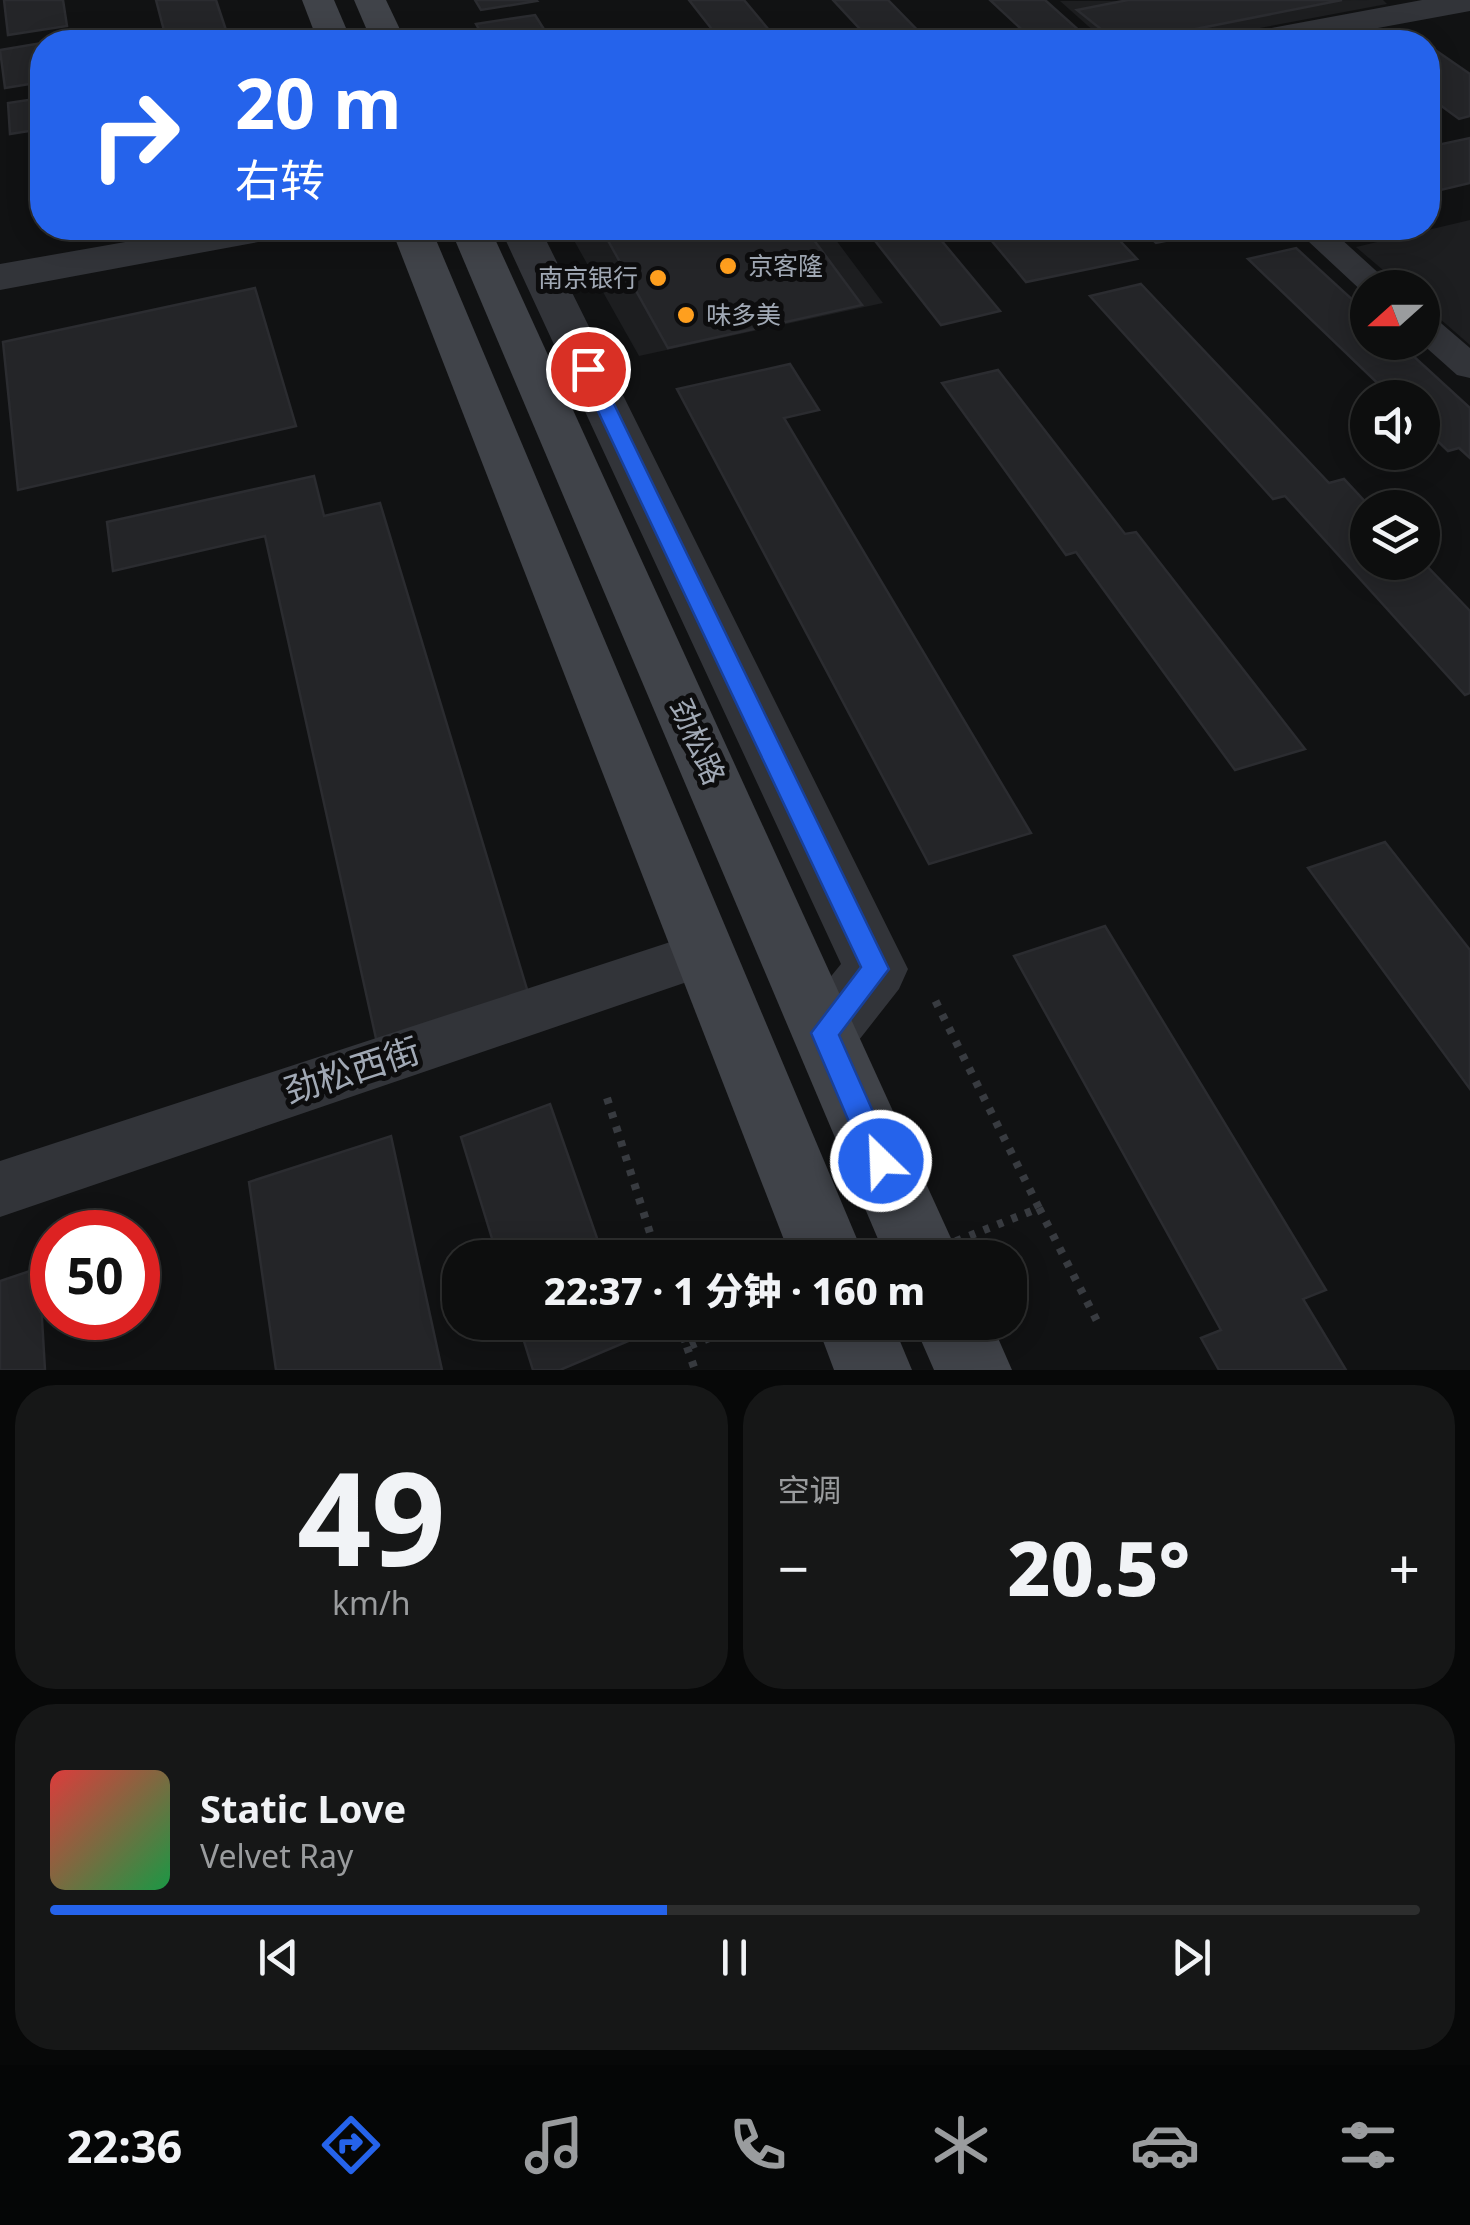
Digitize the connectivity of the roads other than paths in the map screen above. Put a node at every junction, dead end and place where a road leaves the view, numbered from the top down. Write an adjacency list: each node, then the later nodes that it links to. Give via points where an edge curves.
1 (318, 0): 4 (main road)
2 (370, 0): 5 (main road)
3 (1470, 1): 6 (street)
4 (331, 30)
5 (384, 30)
6 (1314, 30)
7 (203, 240): 13 (street)
8 (416, 240): 16 (main road)
9 (475, 240): 17 (main road, 劲松路)
10 (526, 240): 17 (street, via 876,969)
11 (1324, 240): 12 (street)
12 (1358, 270)
13 (0, 277)
14 (1440, 341): 15 (street)
15 (1470, 367)
16 (704, 954): 18 (street, 劲松西街); 19 (main road)
17 (825, 1033): 20 (main road, 劲松路)
18 (0, 1189)
19 (821, 1240)
20 (914, 1240)
21 (861, 1340): 23 (main road)
22 (959, 1340): 24 (main road)
23 (873, 1370)
24 (973, 1370)

